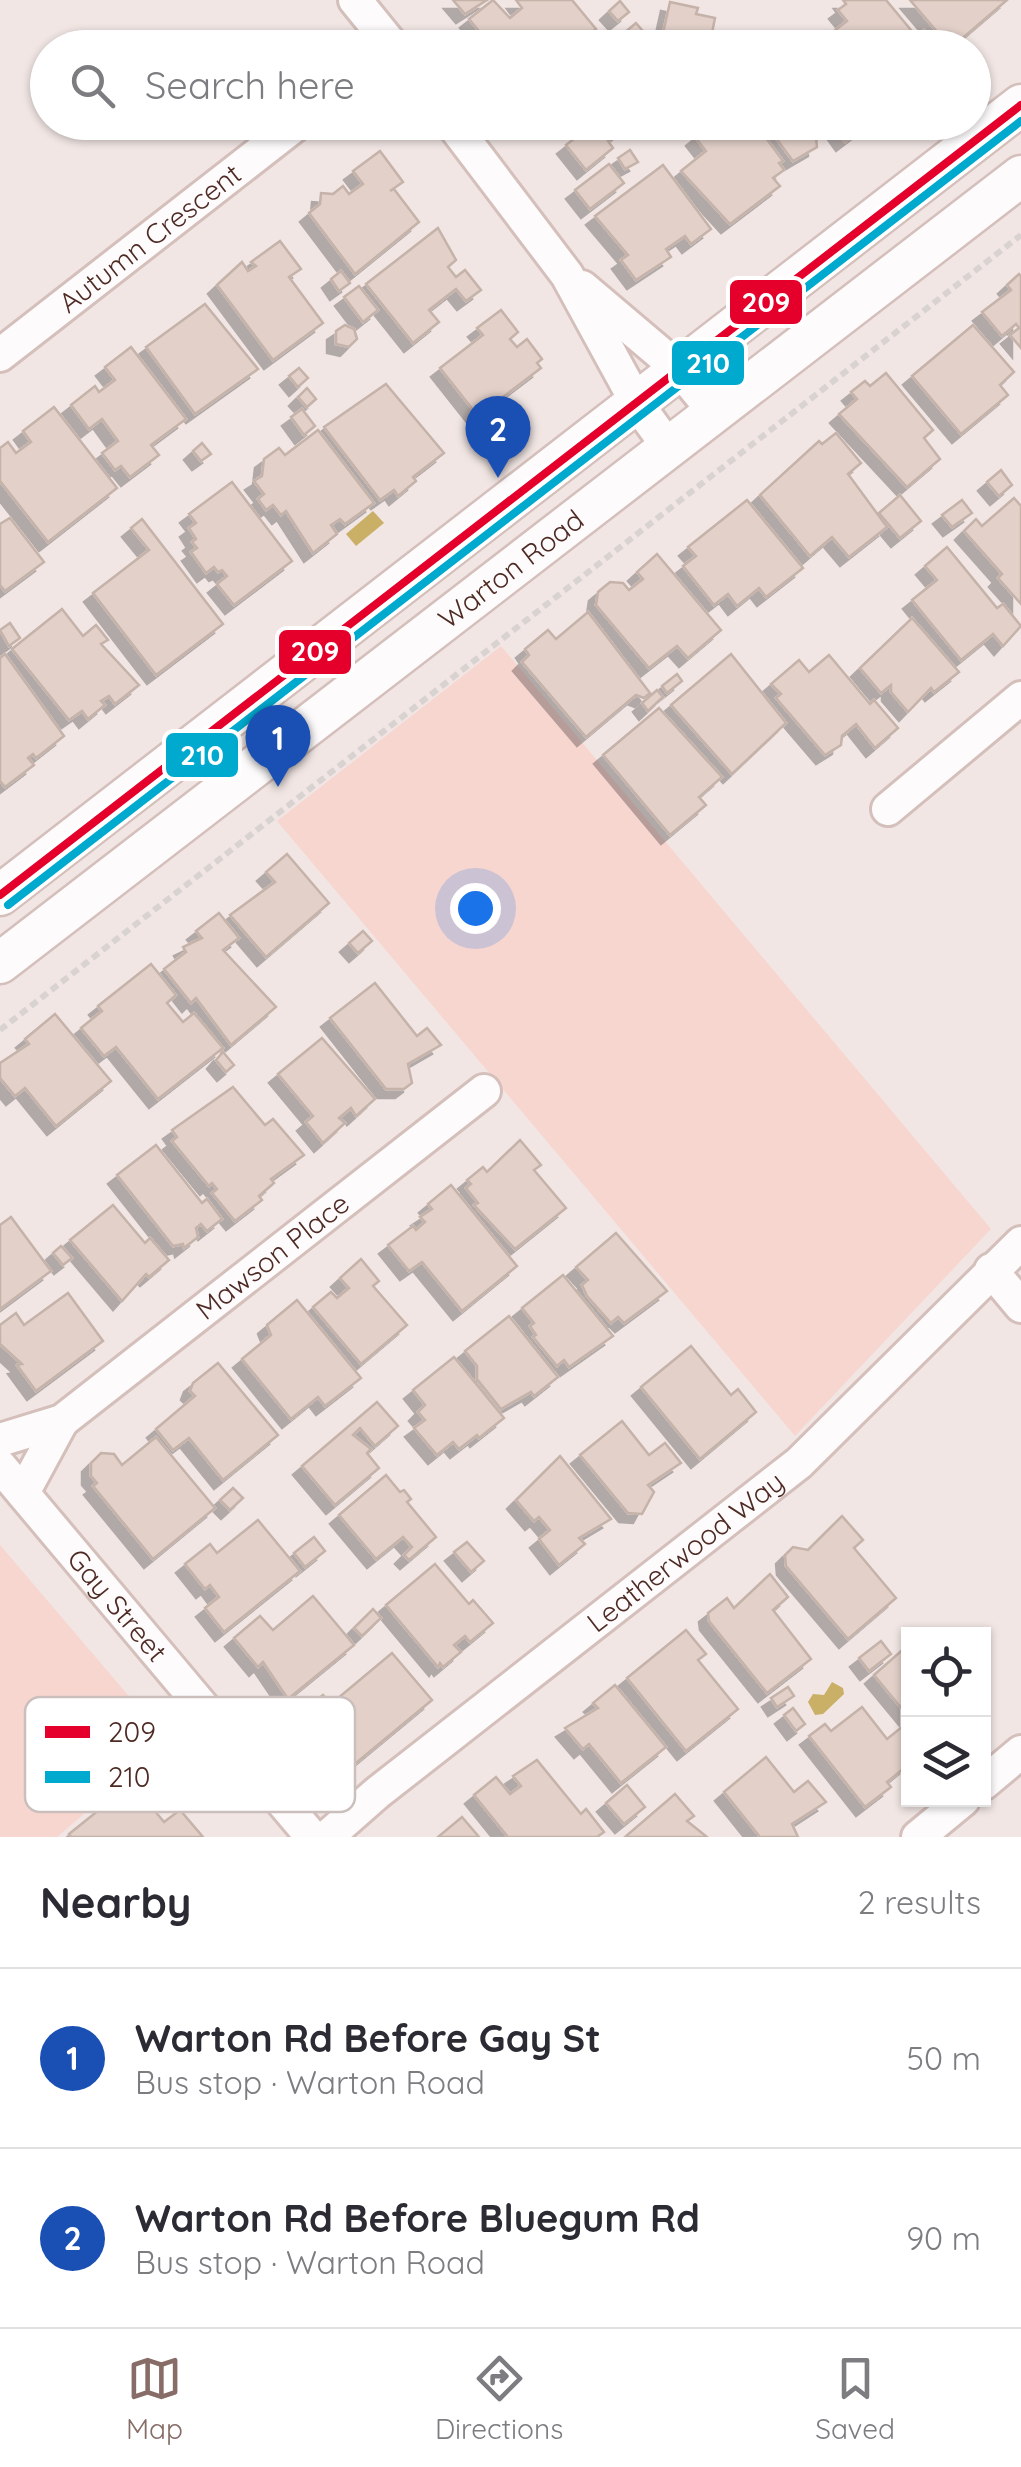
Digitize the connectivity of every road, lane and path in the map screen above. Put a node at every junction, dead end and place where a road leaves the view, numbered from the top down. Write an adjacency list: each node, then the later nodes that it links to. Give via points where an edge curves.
1 (355, 0): 2 (street)
2 (379, 30)
3 (1021, 105): 4 (main road, Warton Road)
4 (991, 128)
5 (275, 140): 11 (street, Autumn Crescent)
6 (465, 140): 10 (street)
7 (976, 140): 12 (main road, Warton Road)
8 (1021, 176): 14 (main road, Warton Road)
9 (1021, 235): 20 (path)
10 (567, 275): 12 (street); 13 (street)
11 (3, 345)
12 (680, 370): 13 (main road, Warton Road); 14 (street)
13 (638, 404): 15 (street); 18 (main road, Warton Road)
14 (715, 414): 15 (main road, Warton Road)
15 (669, 448): 19 (main road, Warton Road)
16 (1021, 698): 17 (street)
17 (888, 809)
18 (0, 895)
19 (0, 964)
20 (0, 1030)
21 (484, 1091): 25 (street, Mawson Place)
22 (1021, 1244): 23 (street, Leatherwood Way)
23 (992, 1270): 24 (street); 35 (street, Leatherwood Way, via 798,1464)
24 (1021, 1306)
25 (62, 1422): 26 (street, Mawson Place); 28 (street, Mawson Place)
26 (0, 1440)
27 (0, 1466): 28 (street, Gay Street)
28 (22, 1492): 29 (street, Gay Street)
29 (194, 1697)
30 (1021, 1752): 31 (street)
31 (991, 1777)
32 (955, 1807): 36 (street)
33 (291, 1812): 34 (street, Gay Street)
34 (312, 1837)
35 (327, 1837)
36 (918, 1837)

